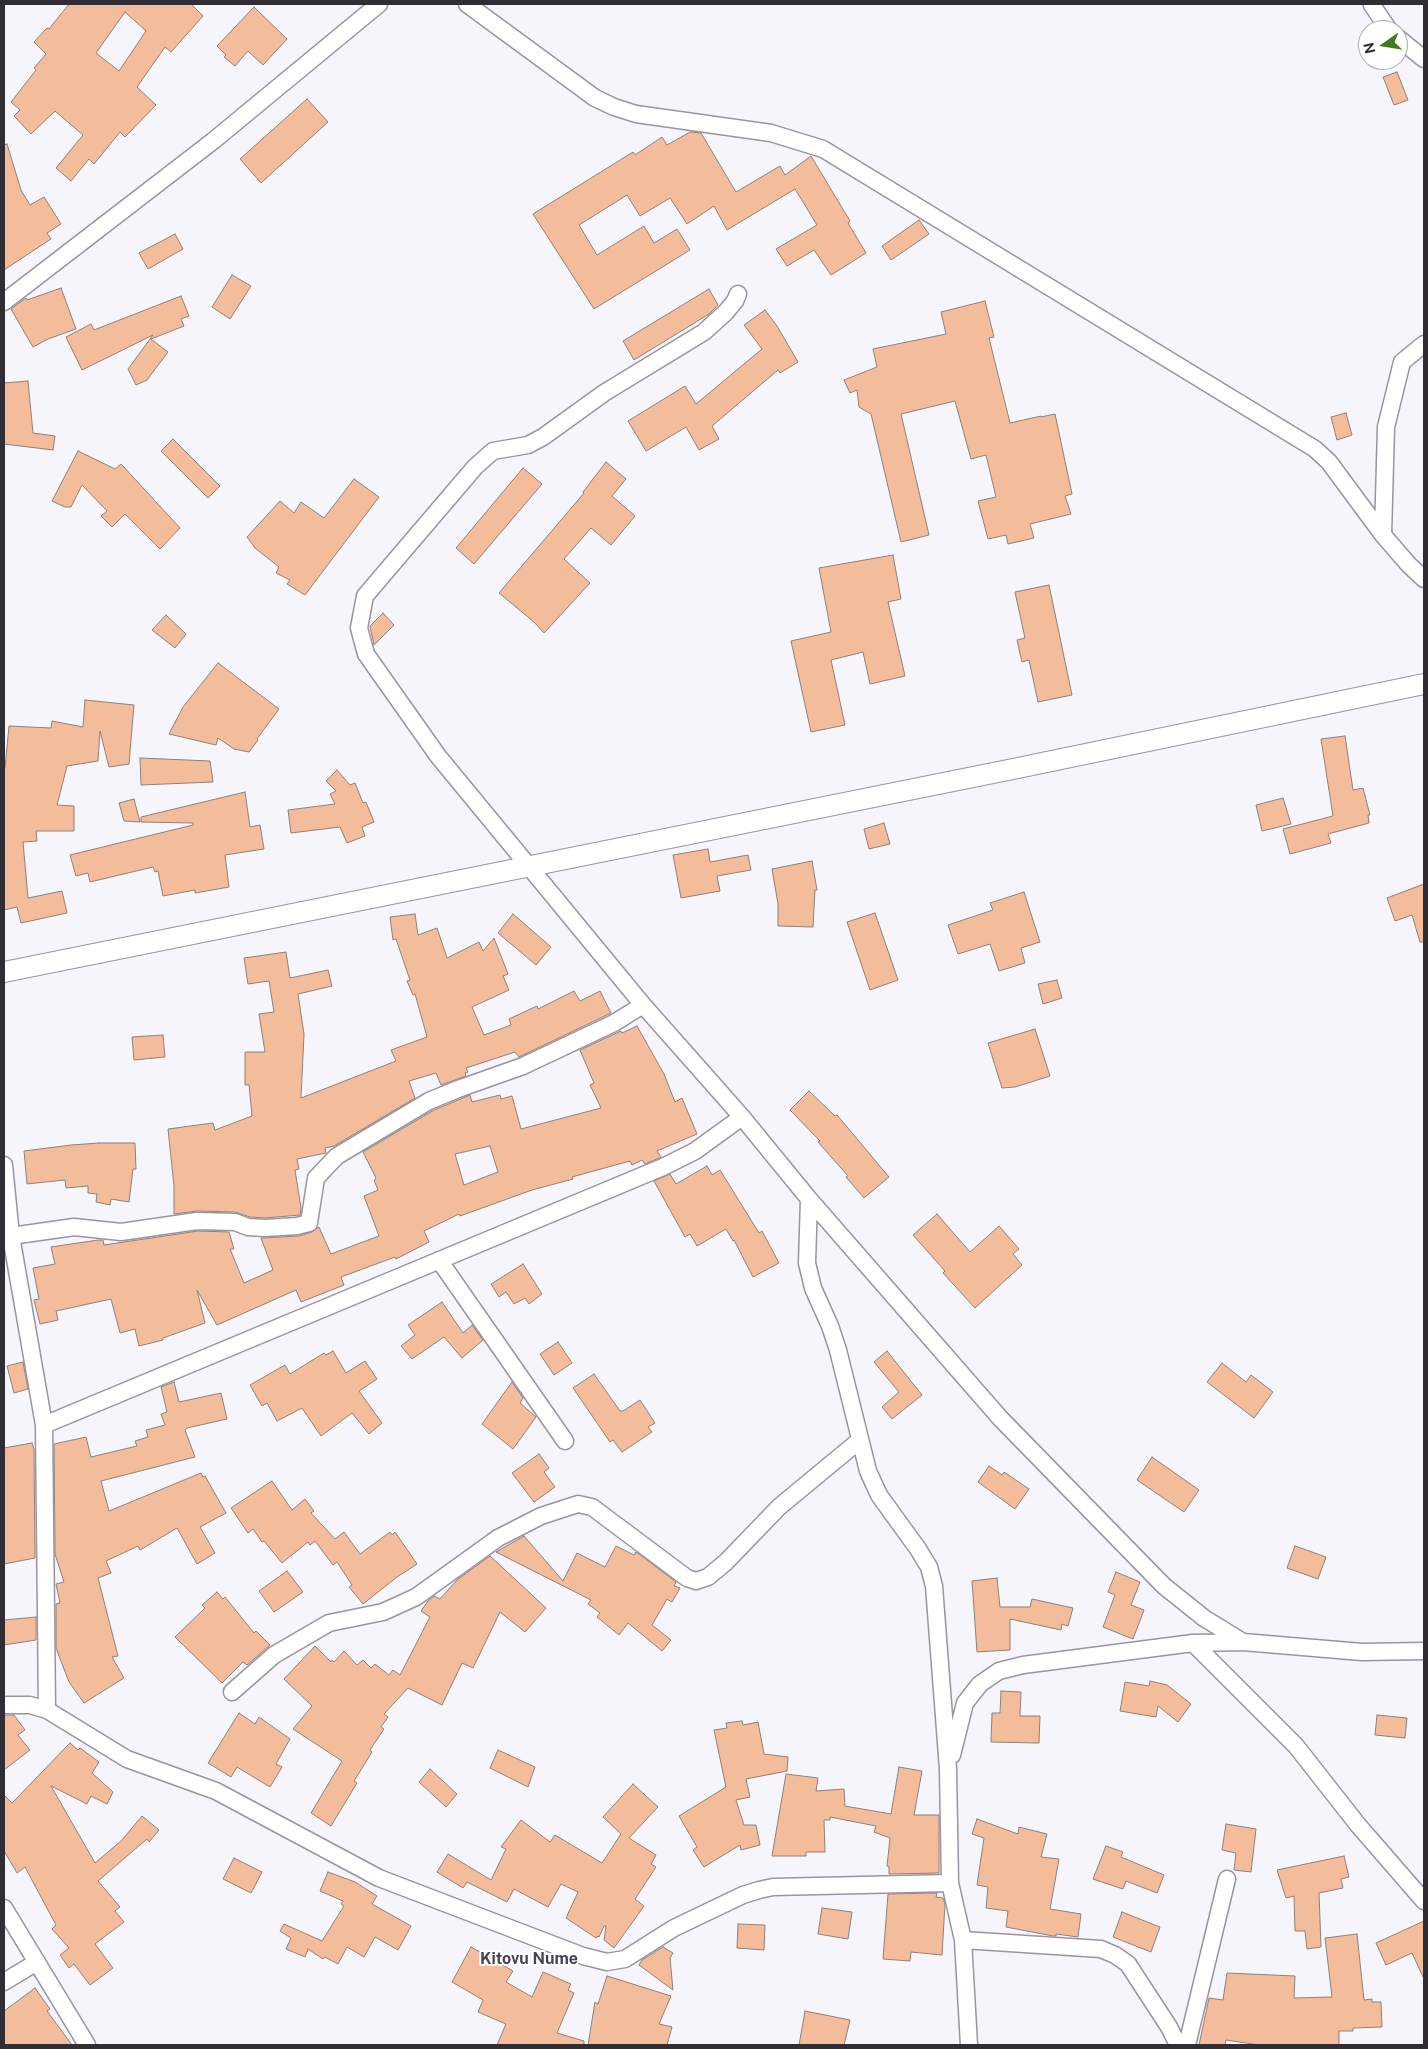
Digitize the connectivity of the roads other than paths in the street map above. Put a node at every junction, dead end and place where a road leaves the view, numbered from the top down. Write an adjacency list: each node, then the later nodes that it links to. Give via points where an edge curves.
1 (379, 4): 8 (street, via 213,141)
2 (467, 4): 10 (street, via 595,98 614,107 636,114 771,133 823,150 1315,449 1329,462)
3 (1372, 5): 4 (street)
4 (1382, 20)
5 (1408, 46): 6 (street)
6 (1424, 59)
7 (738, 294): 13 (street, via 726,312 704,332 604,394 543,437 528,445 493,451 475,467 365,596 359,628 366,654 438,756)
8 (4, 302)
9 (1424, 344): 10 (street, via 1402,362 1386,426)
10 (1383, 535): 11 (street)
11 (1424, 579)
12 (1424, 684): 13 (street)
13 (530, 866): 14 (street); 15 (street)
14 (4, 972)
15 (643, 1005): 16 (street); 19 (street, via 614,1023 523,1066 429,1101 337,1156 316,1178 309,1223 265,1228 235,1222 197,1221 121,1232 74,1227)
16 (742, 1117): 18 (street); 20 (street, via 679,1159)
17 (4, 1165): 19 (street)
18 (809, 1199): 22 (street, via 808,1263 813,1288 838,1350); 24 (street, via 1000,1418 1157,1579 1204,1618)
19 (11, 1236): 21 (street)
20 (439, 1260): 21 (street); 23 (street)
21 (44, 1425): 29 (street)
22 (860, 1440): 27 (street, via 779,1507 708,1577 696,1581 687,1578 592,1506 578,1504 541,1516 498,1538 416,1596 383,1612 329,1623 274,1655); 30 (street, via 879,1495 929,1567 934,1586)
23 (565, 1441)
24 (1243, 1642): 25 (street); 26 (street, via 1362,1652)
25 (1193, 1643): 30 (street, via 1022,1665 999,1671 980,1684 965,1703); 33 (street, via 1296,1746)
26 (1424, 1652)
27 (232, 1692)
28 (4, 1705): 29 (street, via 30,1705)
29 (47, 1710): 32 (street, via 127,1760 216,1791 379,1878 583,1956 607,1962 625,1959 674,1928 759,1890)
30 (948, 1769): 32 (street)
31 (1227, 1879): 41 (street)
32 (950, 1883): 35 (street)
33 (1424, 1901)
34 (4, 1908): 36 (street)
35 (963, 1940): 39 (street); 40 (street, via 1101,1949 1115,1955 1128,1964)
36 (37, 1962): 37 (street); 38 (street)
37 (4, 1982)
38 (87, 2045)
39 (969, 2045)
40 (1178, 2045)
41 (1187, 2045)

